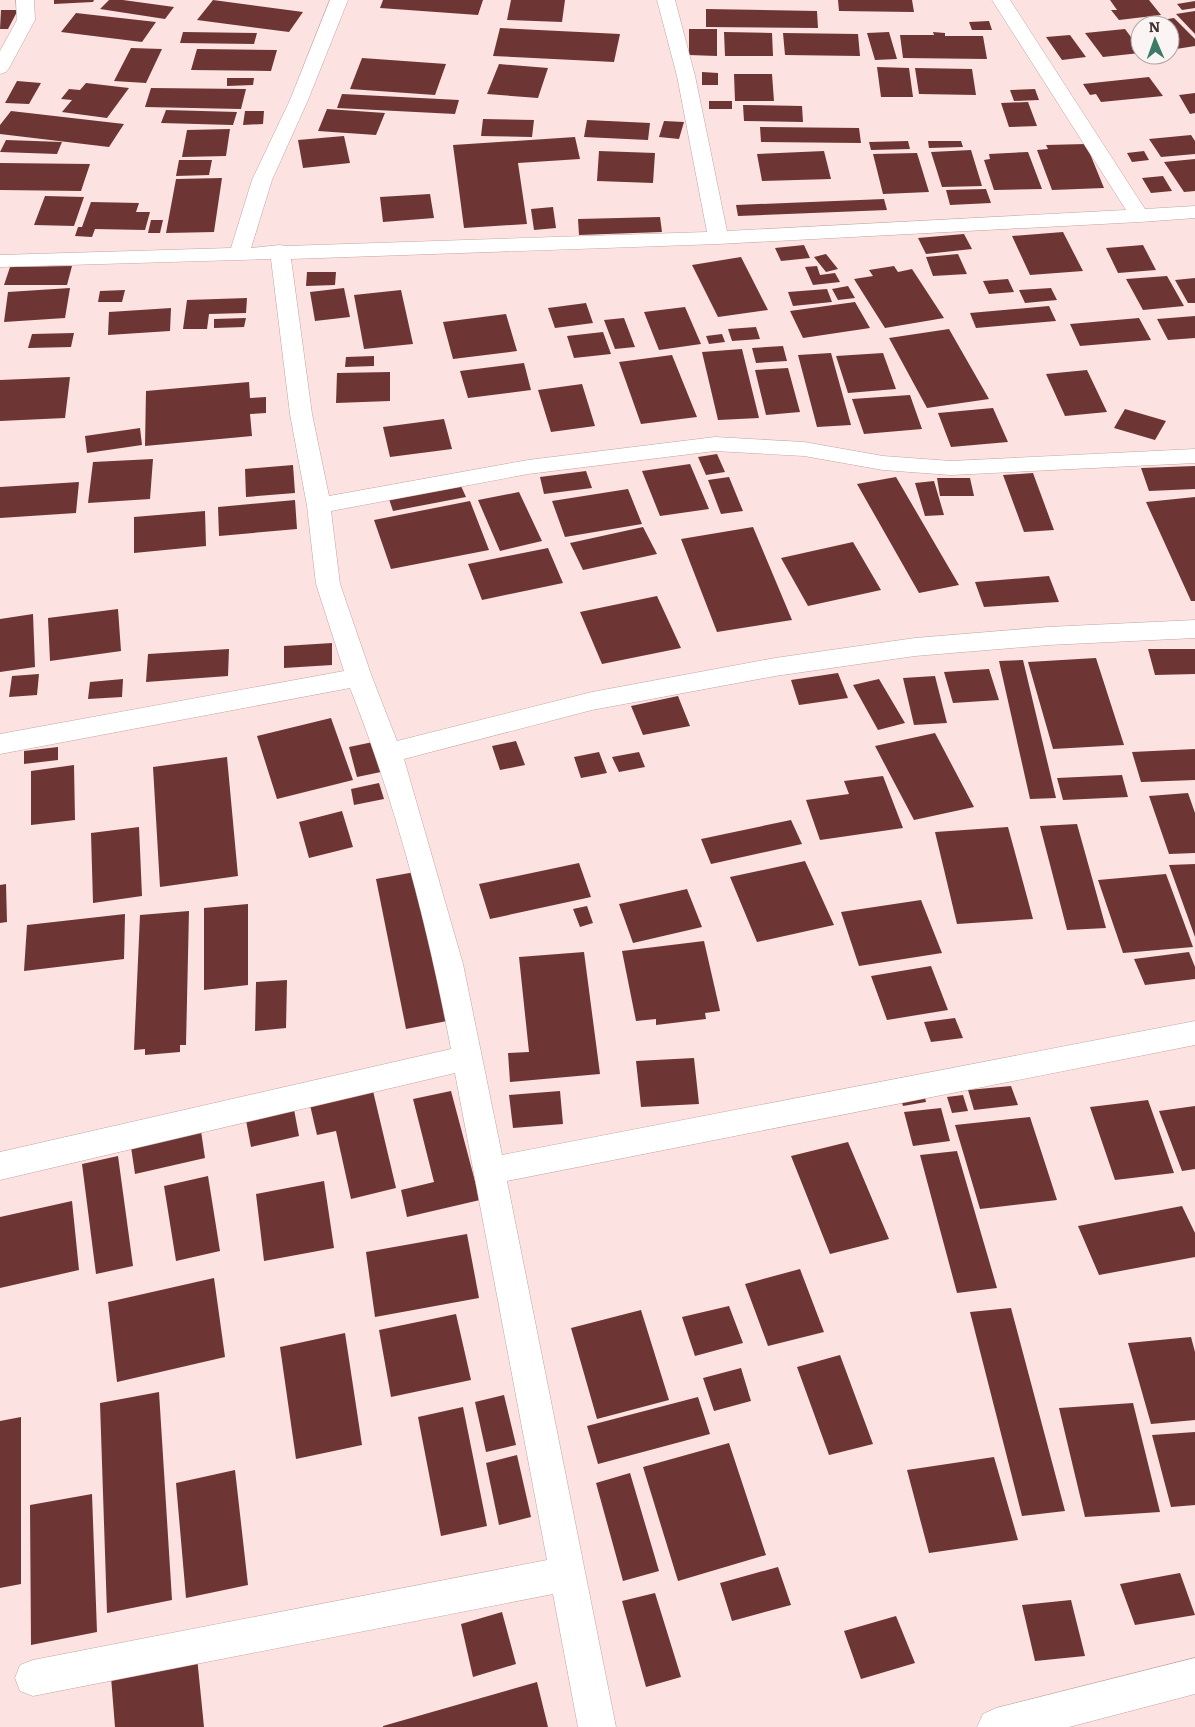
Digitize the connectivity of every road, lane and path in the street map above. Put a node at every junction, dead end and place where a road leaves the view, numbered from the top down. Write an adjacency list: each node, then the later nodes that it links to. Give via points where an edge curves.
1 (25, 0): 5 (street, via 26,20)
2 (339, 0): 10 (street, via 299,100 262,180)
3 (666, 0): 8 (street, via 686,76)
4 (1001, 0): 7 (street)
5 (0, 68)
6 (1195, 212): 7 (street)
7 (1140, 216): 8 (street)
8 (718, 238): 9 (street)
9 (280, 251): 10 (street); 13 (street, via 301,414)
10 (239, 254): 11 (street)
11 (0, 261)
12 (1195, 456): 13 (street, via 951,468 883,463 804,449 714,444 528,467)
13 (319, 506): 15 (street, via 328,584)
14 (1195, 629): 17 (street, via 915,646 775,667 592,702)
15 (359, 677): 16 (street); 17 (street)
16 (0, 744)
17 (389, 753): 19 (street, via 449,964)
18 (1195, 1033): 21 (street)
19 (467, 1058): 20 (street); 21 (street)
20 (0, 1166)
21 (490, 1171): 22 (street)
22 (566, 1574): 24 (street); 25 (street)
23 (1195, 1676): 26 (street)
24 (33, 1678)
25 (597, 1727)
26 (996, 1727)

